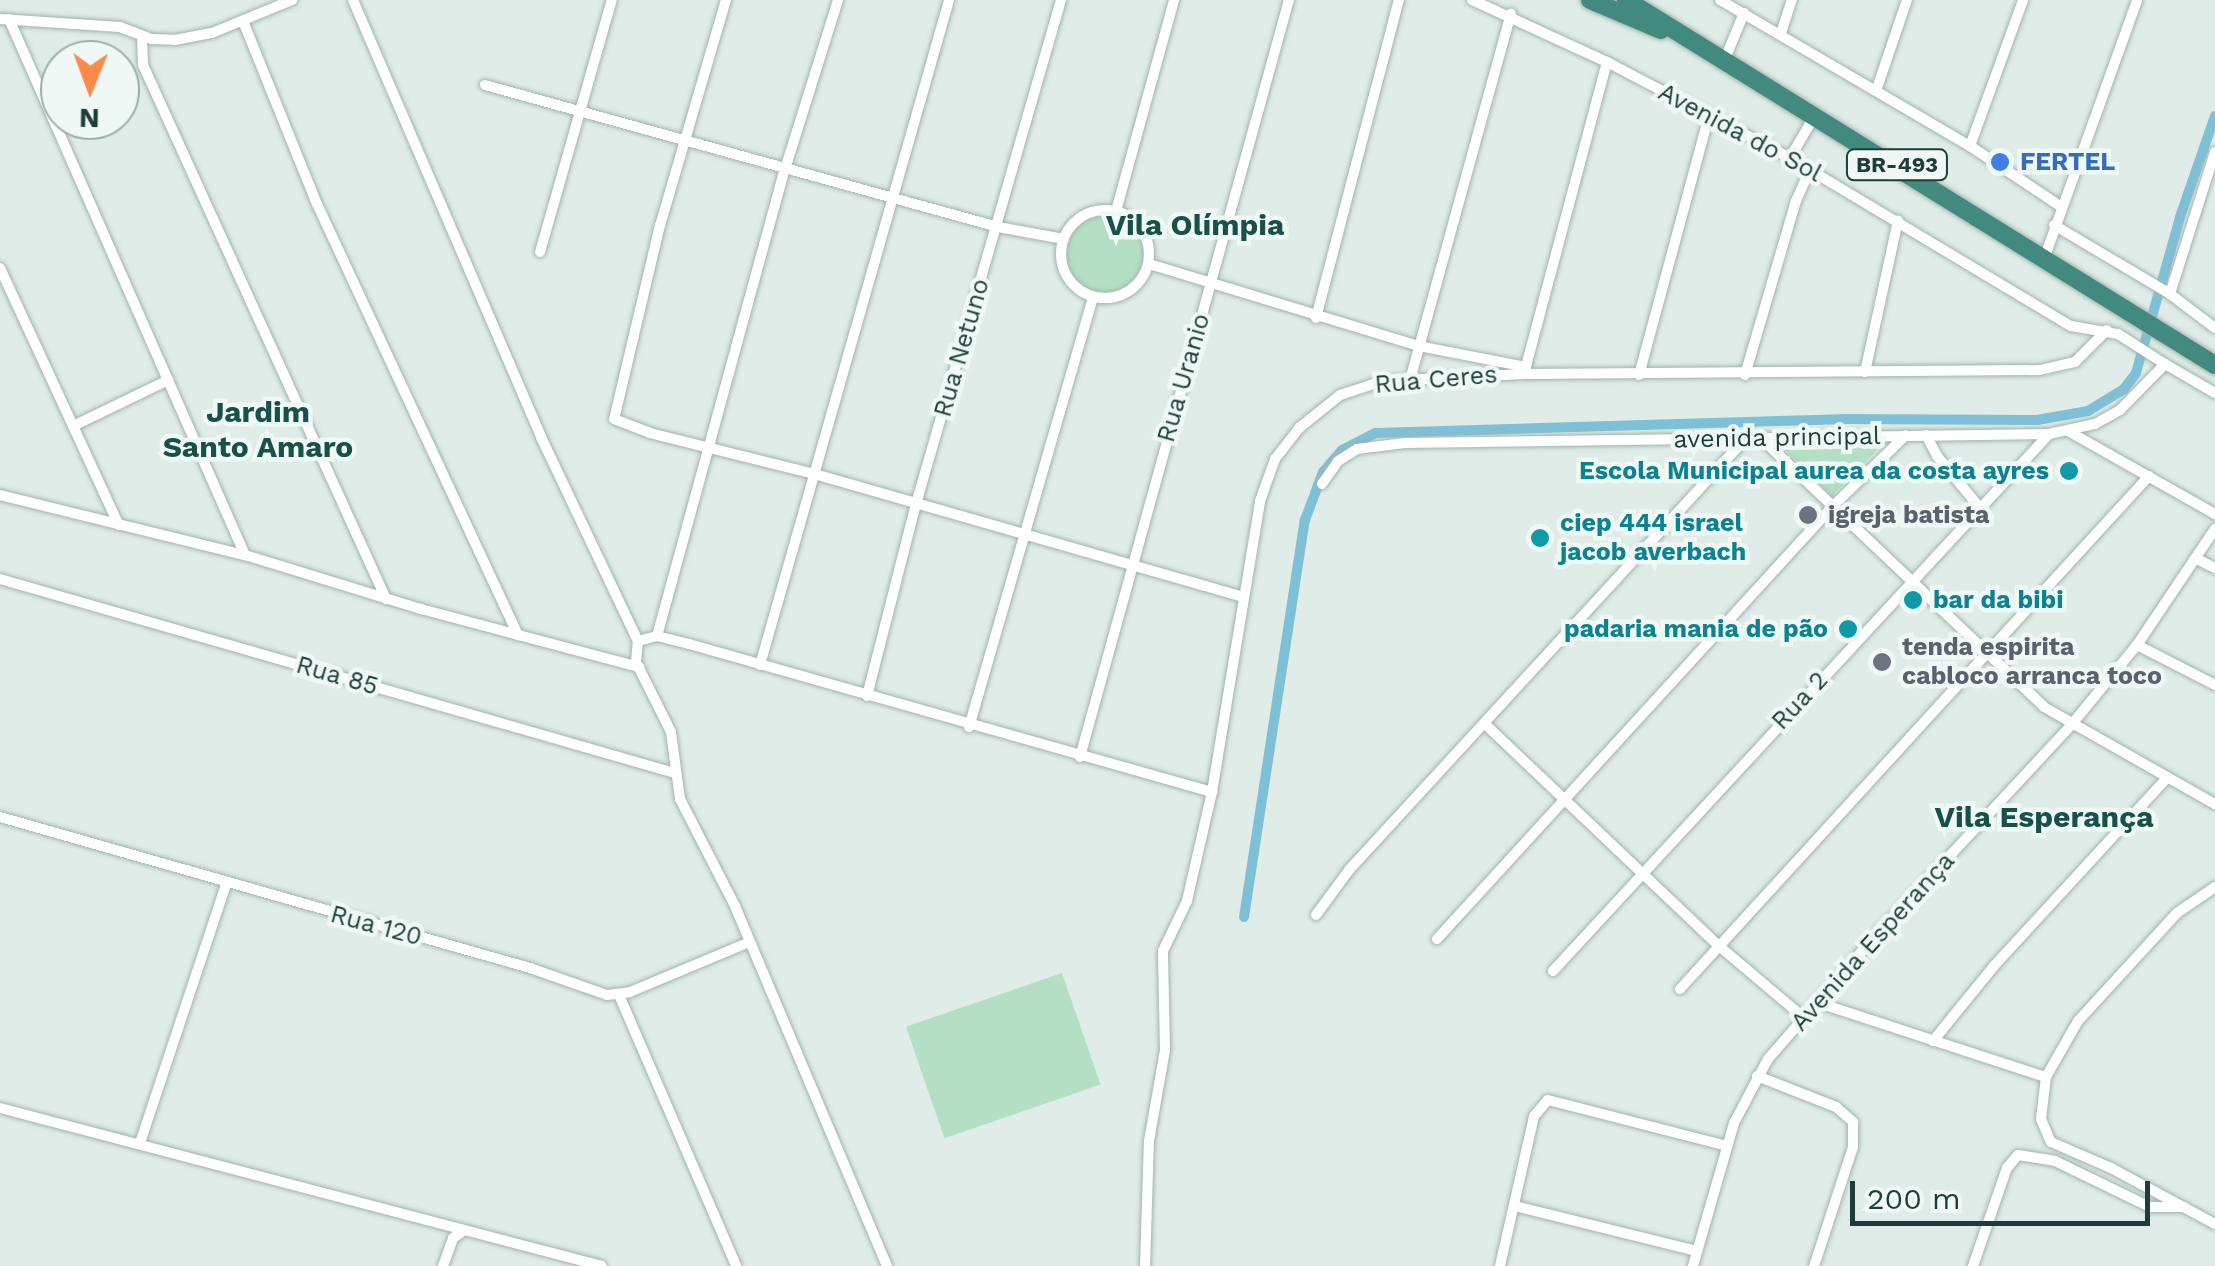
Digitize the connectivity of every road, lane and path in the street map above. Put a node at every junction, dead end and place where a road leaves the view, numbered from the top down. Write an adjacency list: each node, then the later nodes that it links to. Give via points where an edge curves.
1 (292, 0): 22 (street)
2 (353, 0): 95 (street, via 541,436)
3 (612, 0): 30 (street)
4 (726, 0): 33 (street)
5 (838, 0): 37 (street)
6 (949, 0): 39 (street)
7 (1061, 0): 44 (street, Rua Netuno)
8 (1174, 0): 41 (street)
9 (1289, 0): 50 (street, Rua Uranio)
10 (1398, 0): 53 (street)
11 (1472, 0): 20 (street, Avenida do Sol)
12 (1590, 0): 25 (highway, BR-493)
13 (1626, 0): 25 (highway, BR-493)
14 (1720, 0): 19 (street)
15 (1792, 0): 23 (street)
16 (1907, 0): 29 (street)
17 (2023, 0): 34 (street)
18 (2138, 0): 40 (street)
19 (1744, 13): 23 (street); 26 (street)
20 (1511, 14): 27 (street, Avenida do Sol); 56 (street)
21 (4, 19): 24 (street, via 120,27); 63 (street)
22 (243, 21): 24 (street, via 194,37); 93 (street, via 310,190)
23 (1780, 33): 29 (street)
24 (142, 36): 92 (street, via 143,65)
25 (1703, 46): 26 (highway, BR-493)
26 (1725, 59): 32 (highway, BR-493)
27 (1607, 62): 31 (street, Avenida do Sol); 59 (street)
28 (485, 85): 30 (street)
29 (1876, 91): 34 (street)
30 (583, 109): 33 (street); 46 (street)
31 (1709, 115): 36 (street, Avenida do Sol); 61 (street)
32 (1815, 115): 36 (street); 47 (highway, BR-493)
33 (684, 137): 37 (street); 73 (street, via 613,413 618,423)
34 (1970, 146): 40 (street)
35 (2215, 152): 51 (street)
36 (1790, 158): 38 (street, Avenida do Sol)
37 (786, 166): 39 (street); 73 (street)
38 (1810, 170): 42 (street, Avenida do Sol); 62 (street)
39 (893, 198): 44 (street); 74 (street)
40 (2060, 206): 43 (street)
41 (1116, 211): 45 (street, via 1084,215); 48 (street, via 1143,231)
42 (1898, 221): 55 (street, Avenida do Sol, via 2071,326); 60 (street)
43 (2054, 226): 47 (street); 51 (street)
44 (998, 227): 45 (street); 78 (street, Rua Netuno)
45 (1064, 239): 52 (street, via 1061,259 1068,278)
46 (540, 252)
47 (2044, 259): 58 (highway, BR-493)
48 (1149, 264): 50 (street); 52 (street, via 1130,290)
49 (0, 268): 66 (street)
50 (1210, 285): 53 (street); 87 (street, Rua Uranio)
51 (2167, 292): 54 (street)
52 (1093, 296): 84 (street)
53 (1316, 318): 56 (street)
54 (2215, 328)
55 (2112, 332): 57 (street, Avenida do Sol); 60 (street, Rua Ceres, via 2075,362 2052,369)
56 (1419, 346): 59 (street); 64 (street)
57 (2165, 364): 65 (street); 67 (street, avenida principal, via 2120,410)
58 (2212, 364)
59 (1525, 370): 61 (street, Rua Ceres); 64 (street, Rua Ceres)
60 (1865, 372): 62 (street, Rua Ceres)
61 (1638, 375): 62 (street, Rua Ceres)
62 (1745, 375)
63 (168, 380): 66 (street); 85 (street)
64 (1410, 380): 91 (street, Rua Ceres, via 1340,395 1299,428 1266,480)
65 (2215, 393)
66 (73, 426): 82 (street)
67 (2068, 431): 68 (street, avenida principal); 75 (street)
68 (2049, 434): 70 (street, avenida principal); 80 (street, Rua 2)
69 (1906, 435): 70 (street, avenida principal); 72 (street, avenida principal); 79 (street)
70 (1926, 435): 80 (street)
71 (1745, 439): 72 (street, avenida principal); 76 (street, avenida principal, via 1369,446 1338,461); 102 (street)
72 (1762, 439): 79 (street)
73 (712, 448): 74 (street); 94 (street)
74 (811, 473): 78 (street); 98 (street)
75 (2149, 476): 81 (street); 97 (street)
76 (1322, 484)
77 (0, 496): 82 (street)
78 (916, 504): 84 (street); 101 (street, Rua Netuno)
79 (1832, 507): 90 (street); 109 (street)
80 (1980, 508): 90 (street, Rua 2)
81 (2215, 514)
82 (119, 525): 85 (street)
83 (2215, 529): 86 (street, Avenida Esperança)
84 (1026, 536): 87 (street); 104 (street)
85 (246, 555): 92 (street)
86 (2197, 559): 88 (street); 96 (street, Avenida Esperança)
87 (1132, 568): 91 (street); 105 (street, Rua Uranio)
88 (2215, 568)
89 (0, 579): 106 (street, Rua 85)
90 (1915, 581): 97 (street); 112 (street, Rua 2)
91 (1243, 596): 108 (street, Rua Ceres)
92 (386, 599): 93 (street)
93 (518, 635): 99 (street)
94 (657, 636): 95 (street); 98 (street)
95 (638, 641): 99 (street)
96 (2137, 645): 100 (street); 103 (street, Avenida Esperança)
97 (1987, 655): 103 (street); 118 (street)
98 (760, 665): 101 (street)
99 (639, 667): 106 (street, via 668,723)
100 (2215, 684)
101 (867, 696): 104 (street)
102 (1485, 724): 109 (street); 115 (street, via 1349,870)
103 (2072, 724): 107 (street); 122 (street, Avenida Esperança)
104 (970, 726): 105 (street)
105 (1080, 756): 108 (street)
106 (675, 774): 117 (street, via 684,808)
107 (2166, 779): 110 (street); 124 (street)
108 (1212, 792): 139 (street, Rua Ceres, via 1187,901 1162,958 1165,1050 1149,1141)
109 (1564, 798): 112 (street); 116 (street)
110 (2215, 804)
111 (0, 817): 113 (street, Rua 120)
112 (1642, 873): 118 (street); 119 (street, Rua 2)
113 (226, 884): 121 (street, Rua 120); 128 (street)
114 (2215, 887): 126 (street, via 2177,913 2113,981 2072,1030)
115 (1316, 915)
116 (1437, 939)
117 (747, 943): 121 (street); 138 (street)
118 (1719, 946): 120 (street); 123 (street)
119 (1553, 971)
120 (1680, 989)
121 (619, 995): 137 (street)
122 (1816, 1002): 123 (street, Avenida Esperança); 124 (street)
123 (1802, 1017): 125 (street, Avenida Esperança)
124 (1933, 1041): 126 (street)
125 (1757, 1076): 129 (street, Avenida Esperança); 142 (street, via 1818,1098 1853,1122 1853,1148)
126 (2046, 1077): 131 (street, via 2041,1119 2051,1142)
127 (0, 1108): 128 (street)
128 (140, 1142): 133 (street)
129 (1728, 1146): 130 (street, via 1548,1100 1534,1116); 134 (street, Avenida Esperança)
130 (1515, 1206): 134 (street); 140 (street)
131 (2185, 1206): 132 (street); 143 (street, via 2150,1207 2055,1162 2018,1155 2007,1168)
132 (2215, 1224)
133 (465, 1230): 135 (street, via 453,1238); 136 (street)
134 (1697, 1250): 141 (street, Avenida Esperança)
135 (443, 1266)
136 (602, 1266)
137 (736, 1266)
138 (887, 1266)
139 (1144, 1266)
140 (1500, 1266)
141 (1693, 1266)
142 (1814, 1266)
143 (1974, 1266)

